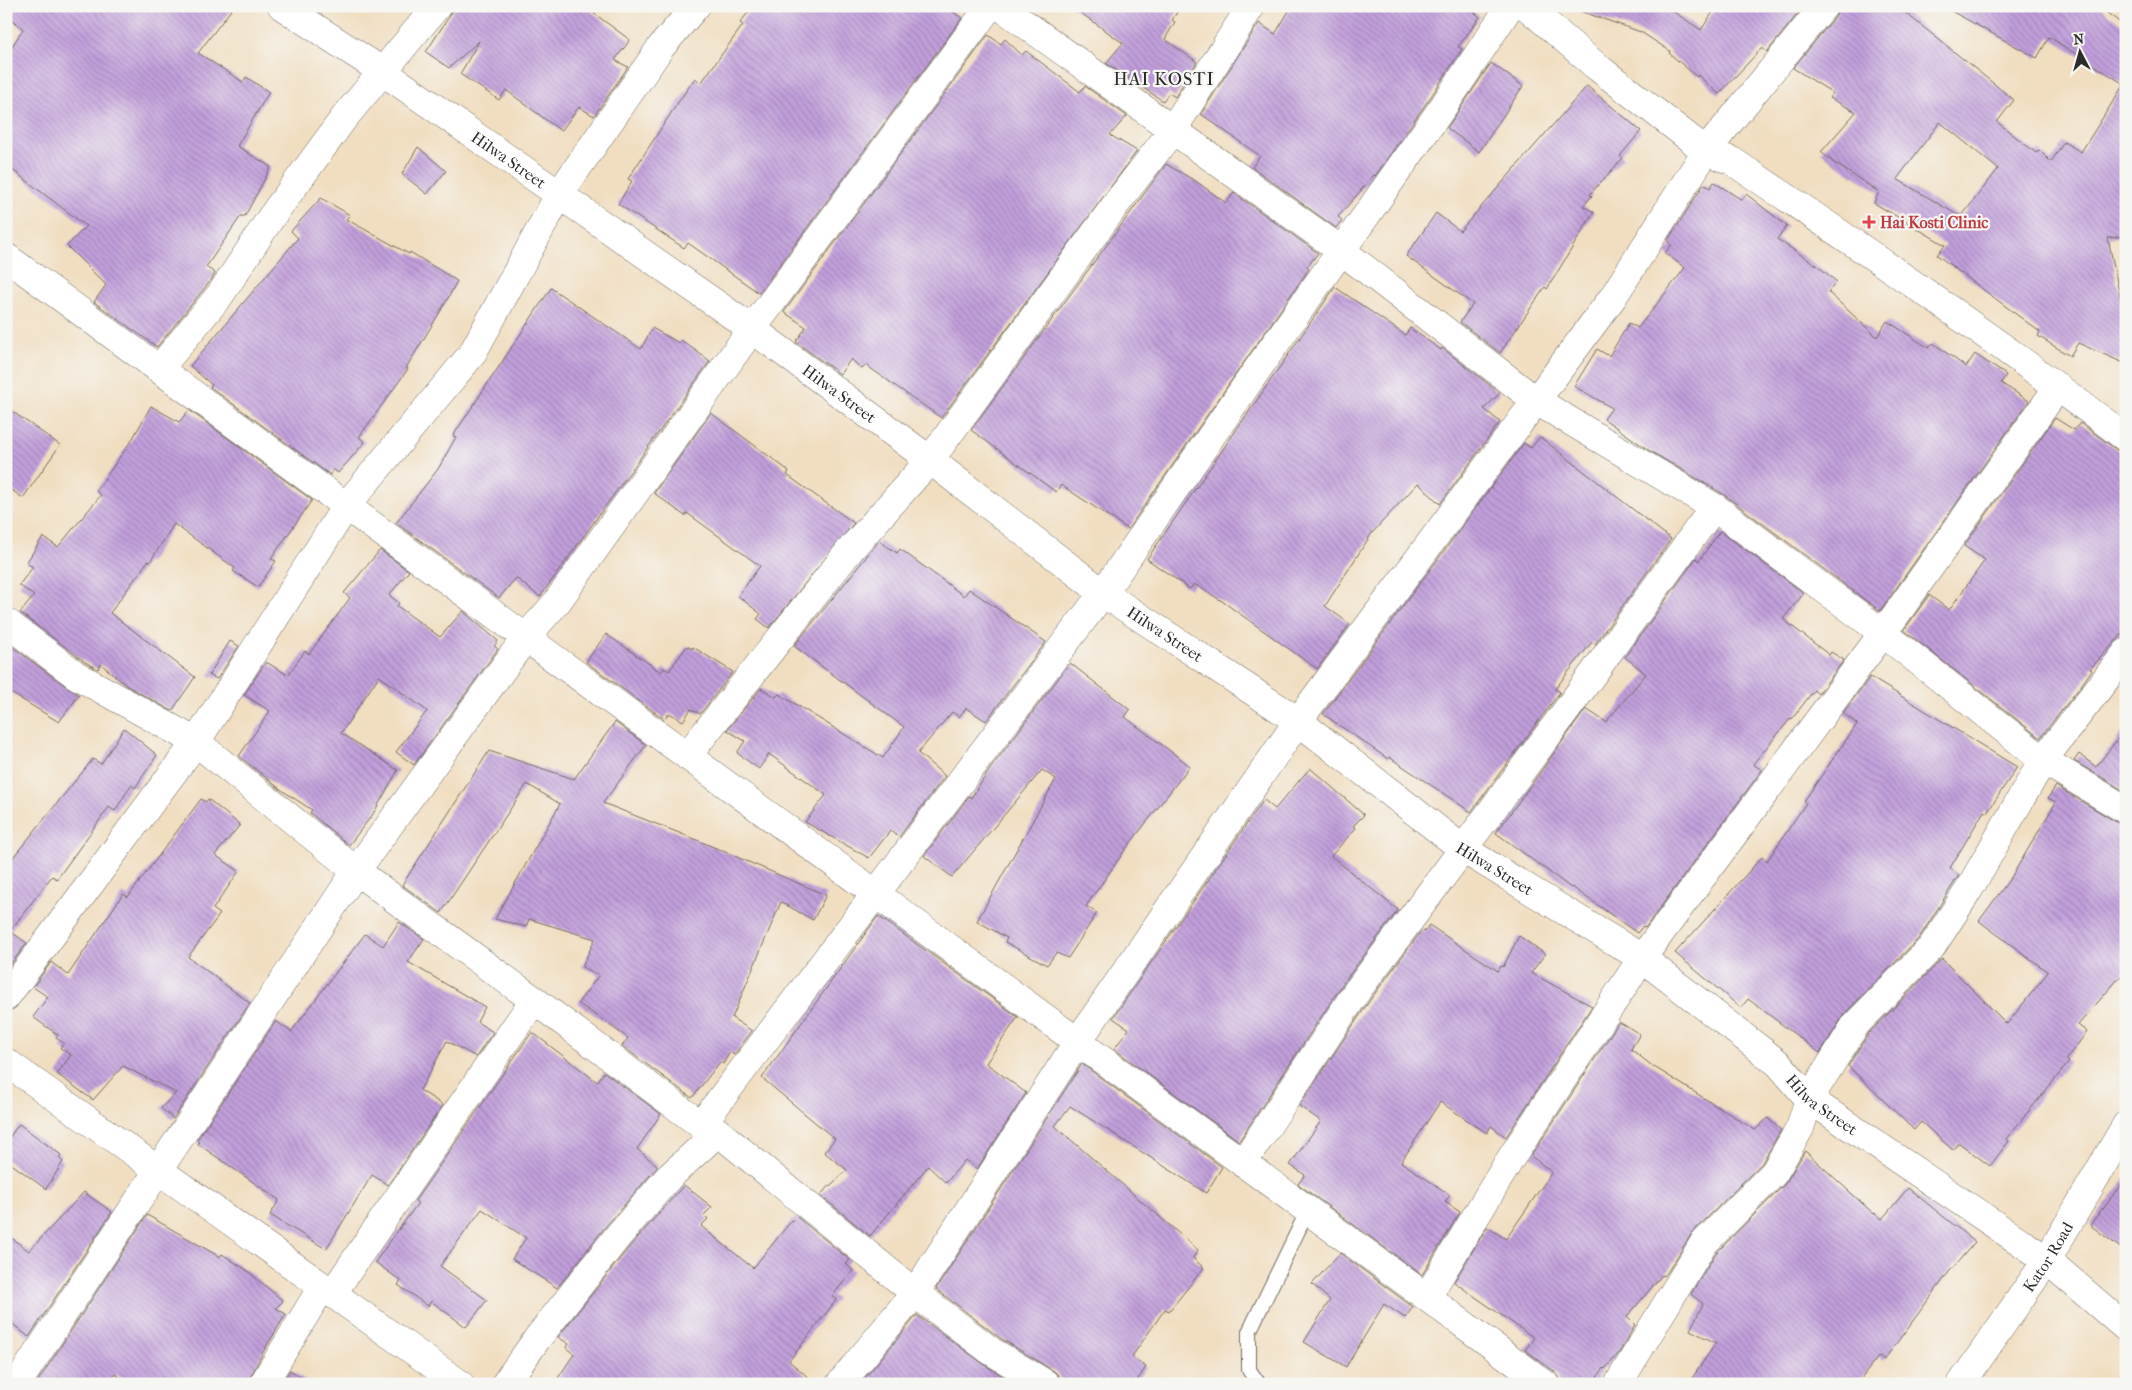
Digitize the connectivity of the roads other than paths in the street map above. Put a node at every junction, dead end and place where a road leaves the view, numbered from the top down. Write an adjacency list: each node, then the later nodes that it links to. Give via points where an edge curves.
1 (282, 6): 10 (street, Hilwa Street)
2 (437, 6): 10 (street)
3 (696, 6): 13 (street, via 661,47)
4 (990, 6): 16 (street)
5 (1000, 6): 11 (street)
6 (1251, 6): 11 (street)
7 (1510, 6): 14 (street)
8 (1526, 6): 12 (street, via 1596,66)
9 (1824, 6): 12 (street)
10 (382, 71): 13 (street, Hilwa Street); 17 (street, via 278,209 220,295)
11 (1172, 130): 14 (street); 21 (street)
12 (1706, 151): 18 (street, via 1732,161 1884,263); 19 (street, via 1613,297)
13 (560, 193): 16 (street, Hilwa Street); 22 (street, via 472,354)
14 (1342, 251): 19 (street); 24 (street)
15 (6, 258): 17 (street)
16 (752, 329): 21 (street, Hilwa Street); 27 (street, via 557,602)
17 (159, 369): 22 (street)
18 (2058, 387): 20 (street); 26 (street)
19 (1535, 400): 23 (street); 29 (street)
20 (2126, 438)
21 (930, 460): 24 (street, Hilwa Street); 31 (street, via 850,550)
22 (346, 506): 27 (street); 30 (street)
23 (1714, 507): 26 (street); 34 (street)
24 (1103, 594): 29 (street, Hilwa Street); 36 (street)
25 (6, 622): 30 (street, via 76,675)
26 (1883, 633): 32 (street); 37 (street)
27 (526, 637): 31 (street); 35 (street)
28 (2126, 653): 32 (street)
29 (1298, 721): 34 (street, Hilwa Street); 40 (street)
30 (196, 742): 35 (street); 38 (street)
31 (687, 756): 36 (street)
32 (2043, 760): 33 (street); 42 (street, via 1968,891 1931,948 1856,1024)
33 (2126, 810)
34 (1464, 849): 37 (street, Hilwa Street); 45 (street, via 1357,991)
35 (356, 871): 39 (street); 46 (street)
36 (876, 894): 40 (street); 44 (street)
37 (1642, 958): 42 (street, Hilwa Street, via 1779,1064); 51 (street, via 1511,1158)
38 (6, 997)
39 (534, 1000): 44 (street); 49 (street)
40 (1078, 1041): 45 (street); 50 (street)
41 (6, 1062): 46 (street)
42 (1809, 1098): 48 (street, Hilwa Street); 61 (street, via 1800,1128 1774,1173 1703,1244)
43 (2126, 1125): 48 (street, Kator Road)
44 (709, 1129): 50 (street); 56 (street, via 618,1236)
45 (1243, 1163): 47 (street)
46 (158, 1170): 49 (street); 53 (street)
47 (1308, 1210): 51 (street); 59 (lane, via 1249,1332 1250,1370)
48 (2047, 1260): 52 (street, Hilwa Street); 62 (street, Kator Road)
49 (327, 1290): 54 (street); 55 (street)
50 (915, 1293): 57 (street); 58 (street, via 991,1351)
51 (1427, 1297): 60 (street)
52 (2126, 1328)
53 (17, 1384)
54 (263, 1384)
55 (460, 1384)
56 (505, 1384)
57 (840, 1384)
58 (1046, 1384)
59 (1259, 1384)
60 (1546, 1384)
61 (1618, 1384)
62 (1961, 1384)

